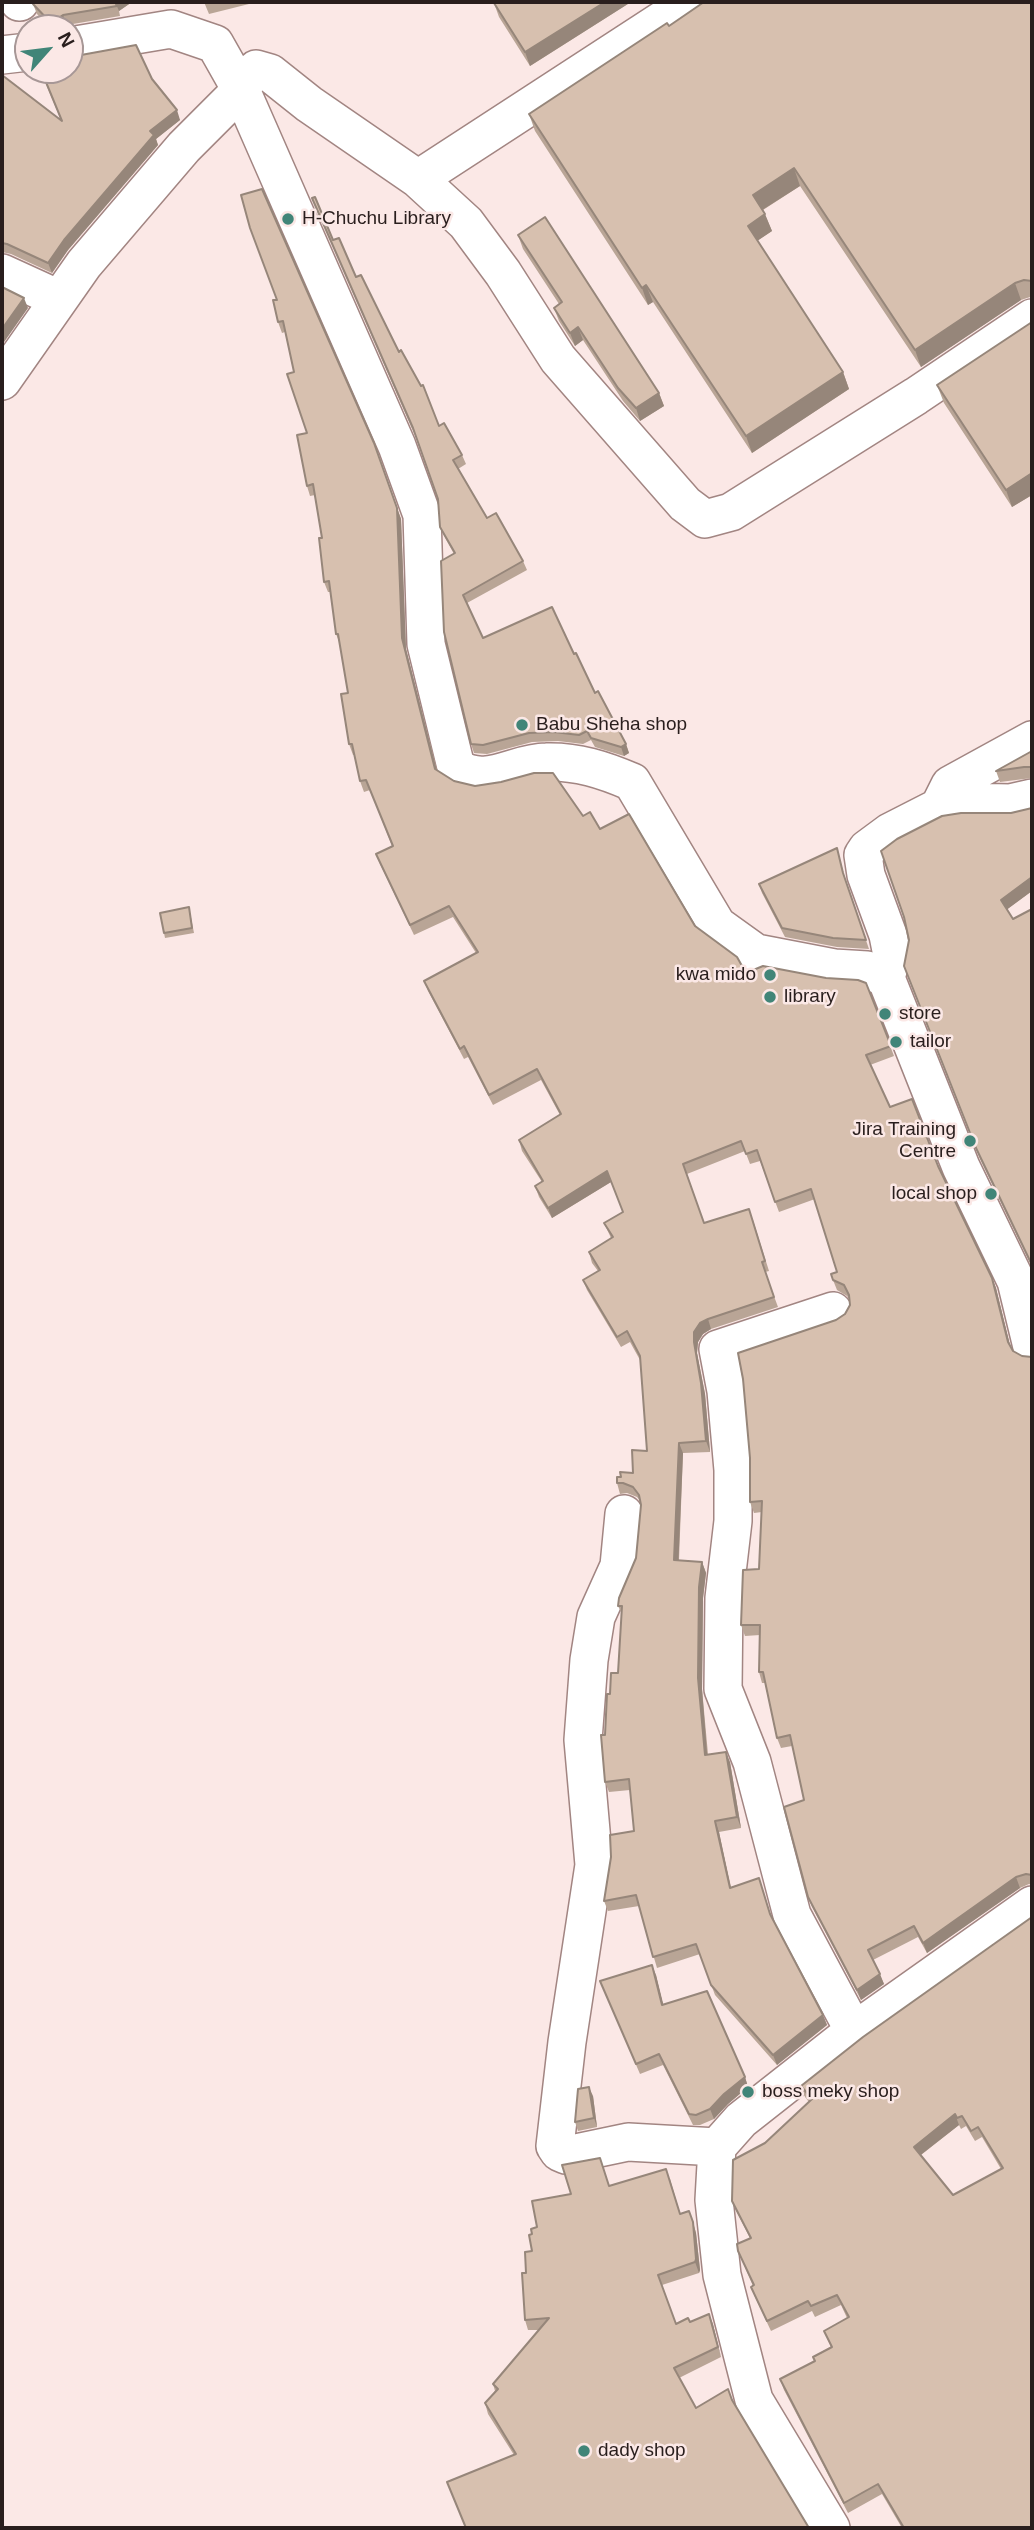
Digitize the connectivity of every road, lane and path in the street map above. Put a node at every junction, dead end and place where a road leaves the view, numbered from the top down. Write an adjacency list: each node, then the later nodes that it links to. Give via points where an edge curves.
1 (690, 2): 4 (street)
2 (84, 44): 3 (street, via 171,29 215,44)
3 (241, 90): 4 (street, via 256,69 270,73); 6 (street, via 184,147); 12 (street, via 397,446 422,515 426,644 456,767 468,776 482,776 543,762 578,764 632,782 717,925 756,953 867,970)
4 (418, 179): 7 (street, via 466,223 558,359 685,504 705,519 742,505)
5 (2, 273): 6 (street)
6 (59, 299): 8 (street)
7 (1032, 318)
8 (2, 381)
9 (1032, 740): 11 (street, via 950,785)
10 (1032, 798): 11 (street)
11 (939, 807): 12 (street, via 890,832 863,855 892,955)
12 (886, 978): 14 (street, via 961,1167 1016,1281)
13 (833, 1311): 17 (street, via 718,1349 733,1470 723,1689 752,1762 792,1915)
14 (1032, 1346)
15 (624, 1514): 18 (street, via 619,1566 596,1617 589,1660 583,1740 594,1865 555,2146 566,2155 628,2142)
16 (1032, 1905): 17 (street)
17 (854, 2031): 18 (street, via 741,2120)
18 (717, 2147): 19 (street, via 714,2200 722,2275 754,2400)
19 (831, 2528)

